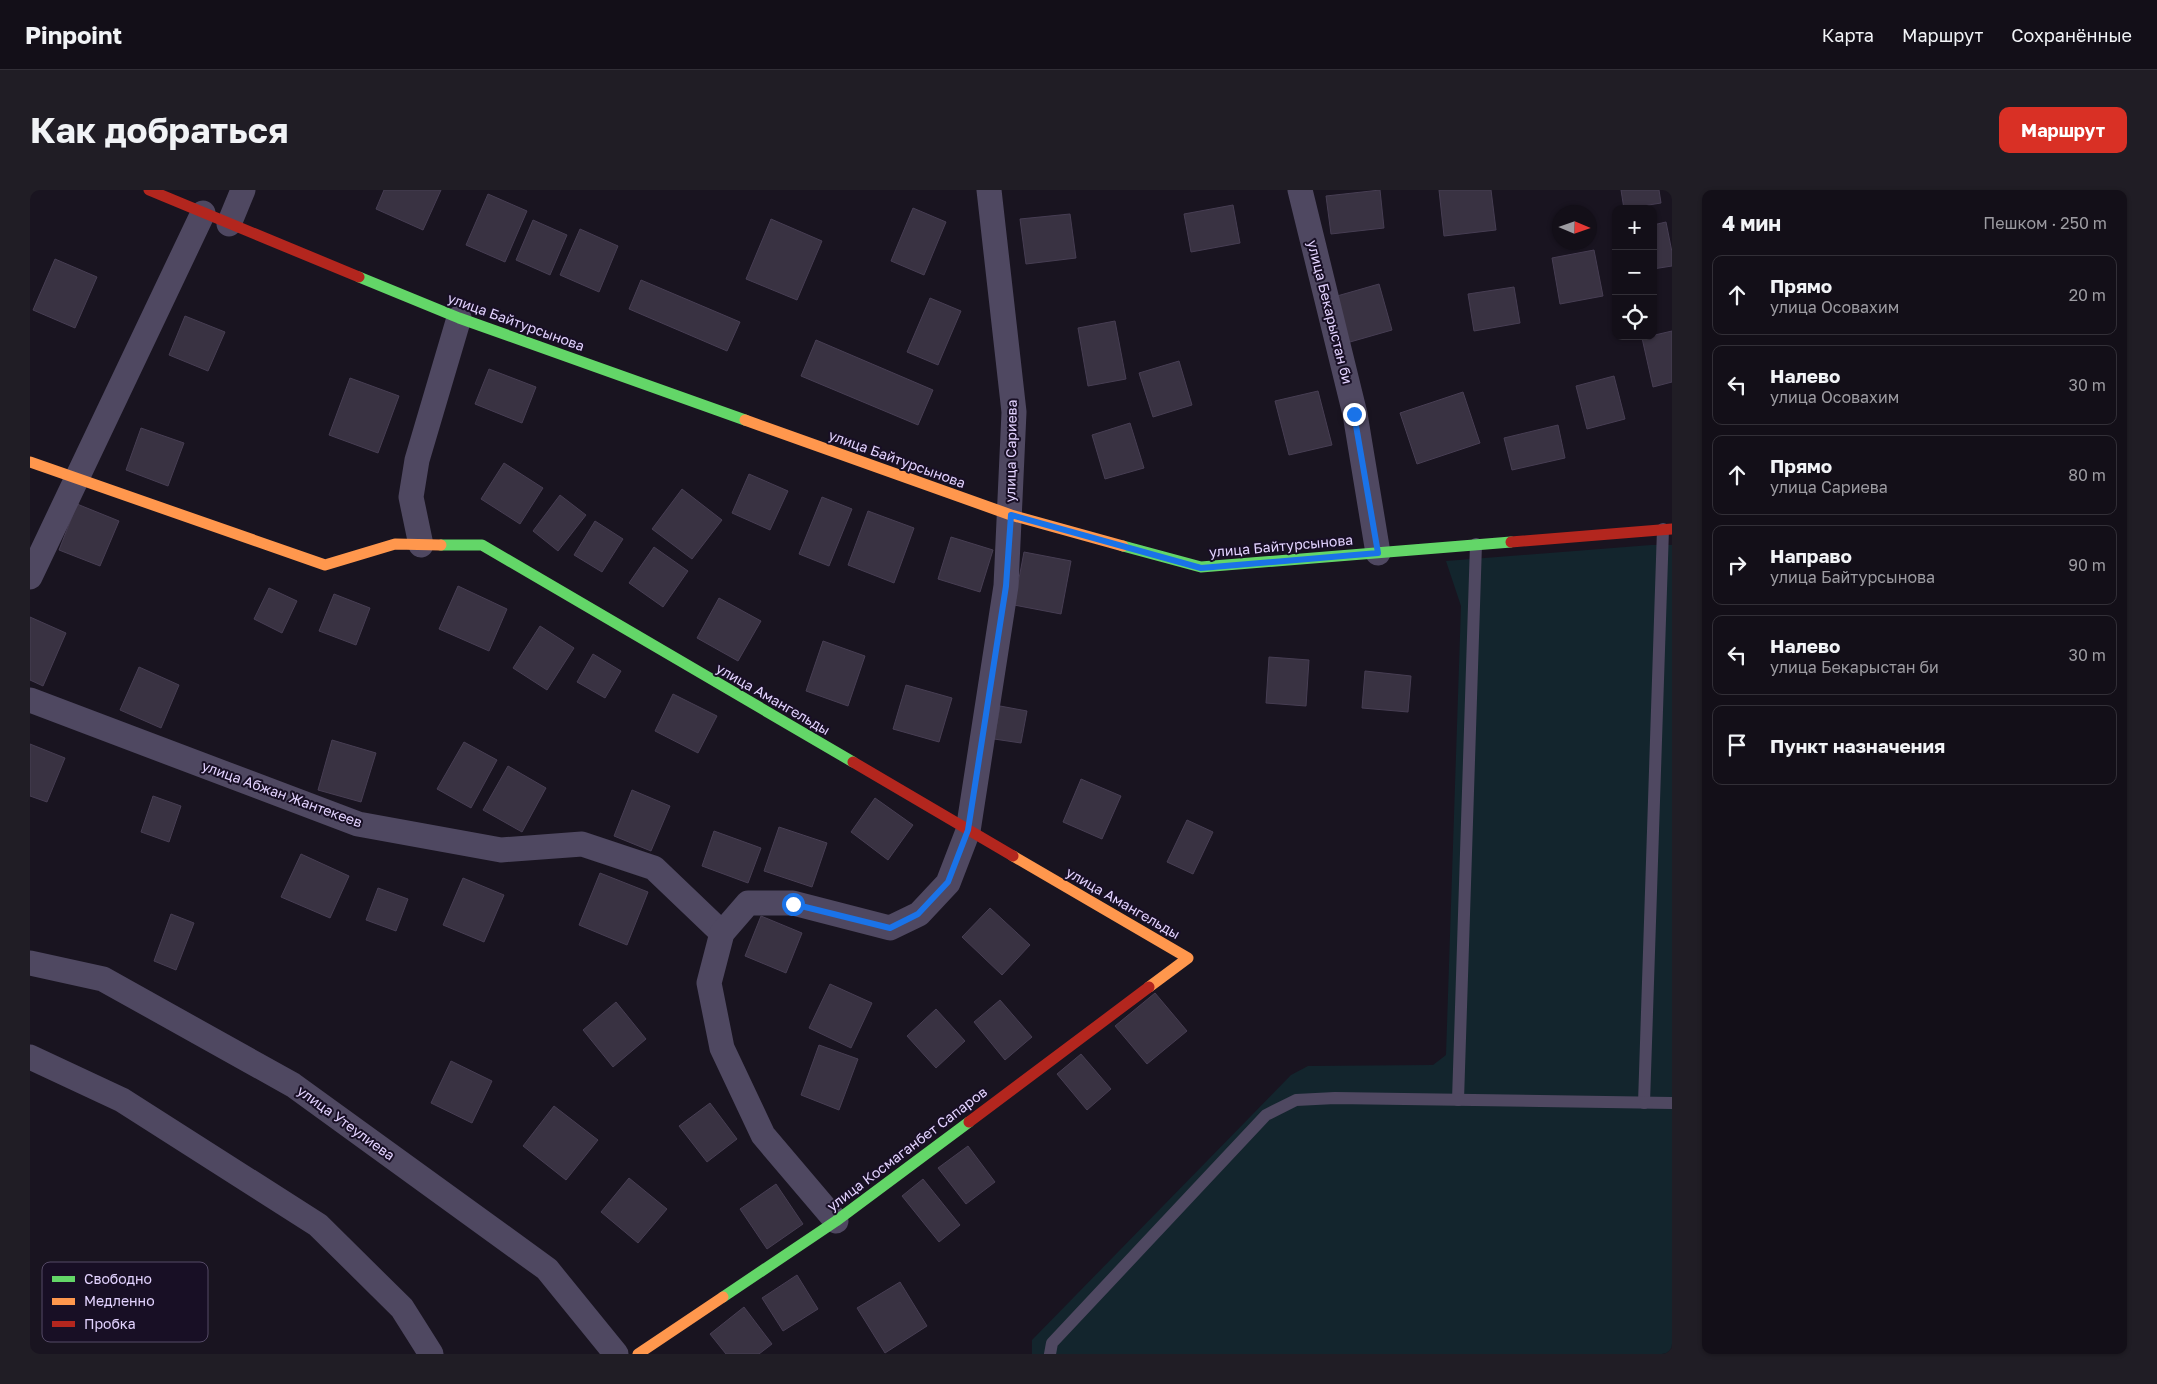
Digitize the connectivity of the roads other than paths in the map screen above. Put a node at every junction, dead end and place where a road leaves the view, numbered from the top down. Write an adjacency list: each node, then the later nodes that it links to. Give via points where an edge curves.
1 (149, 190): 5 (street, улица Байтурсынова)
2 (242, 190): 6 (street)
3 (989, 190): 10 (street, улица Сариева, via 1014,412)
4 (1300, 190): 14 (street, улица Бекарыстан би, via 1354,414)
5 (203, 213): 6 (street, улица Байтурсынова); 9 (street)
6 (229, 224): 7 (street, улица Байтурсынова)
7 (459, 318): 10 (street, улица Байтурсынова); 13 (street, via 417,460 411,497)
8 (30, 462): 9 (street)
9 (78, 477): 13 (street, улица Амангельды, via 325,566 395,544); 15 (street)
10 (1011, 515): 14 (street, улица Байтурсынова, via 1201,568); 17 (street, улица Сариева, via 1006,586)
11 (1667, 529): 12 (street, улица Байтурсынова); 24 (lane)
12 (1476, 544): 14 (street, улица Байтурсынова); 22 (lane)
13 (421, 545): 17 (street, улица Амангельды, via 482,545)
14 (1378, 553)
15 (30, 577)
16 (30, 700): 18 (street, улица Абжан Жантекеев, via 358,824 501,850 582,844 654,868)
17 (968, 830): 18 (street, улица Сариева, via 948,882 918,914 890,928 793,904 748,904); 19 (street, улица Амангельды)
18 (722, 933): 25 (street, via 709,983 722,1048 763,1135)
19 (1188, 958): 25 (street, улица Космаганбет Сапаров)
20 (30, 963): 27 (street, улица Утеулиева, via 102,980 292,1085 548,1269)
21 (30, 1057): 26 (street, via 122,1100 318,1226 402,1308)
22 (1458, 1100): 24 (lane); 29 (lane, via 1296,1100 1266,1115 1052,1343)
23 (1672, 1102): 24 (lane)
24 (1644, 1103)
25 (836, 1221): 28 (street, улица Космаганбет Сапаров)
26 (432, 1354)
27 (616, 1354)
28 (638, 1354)
29 (1050, 1354)

